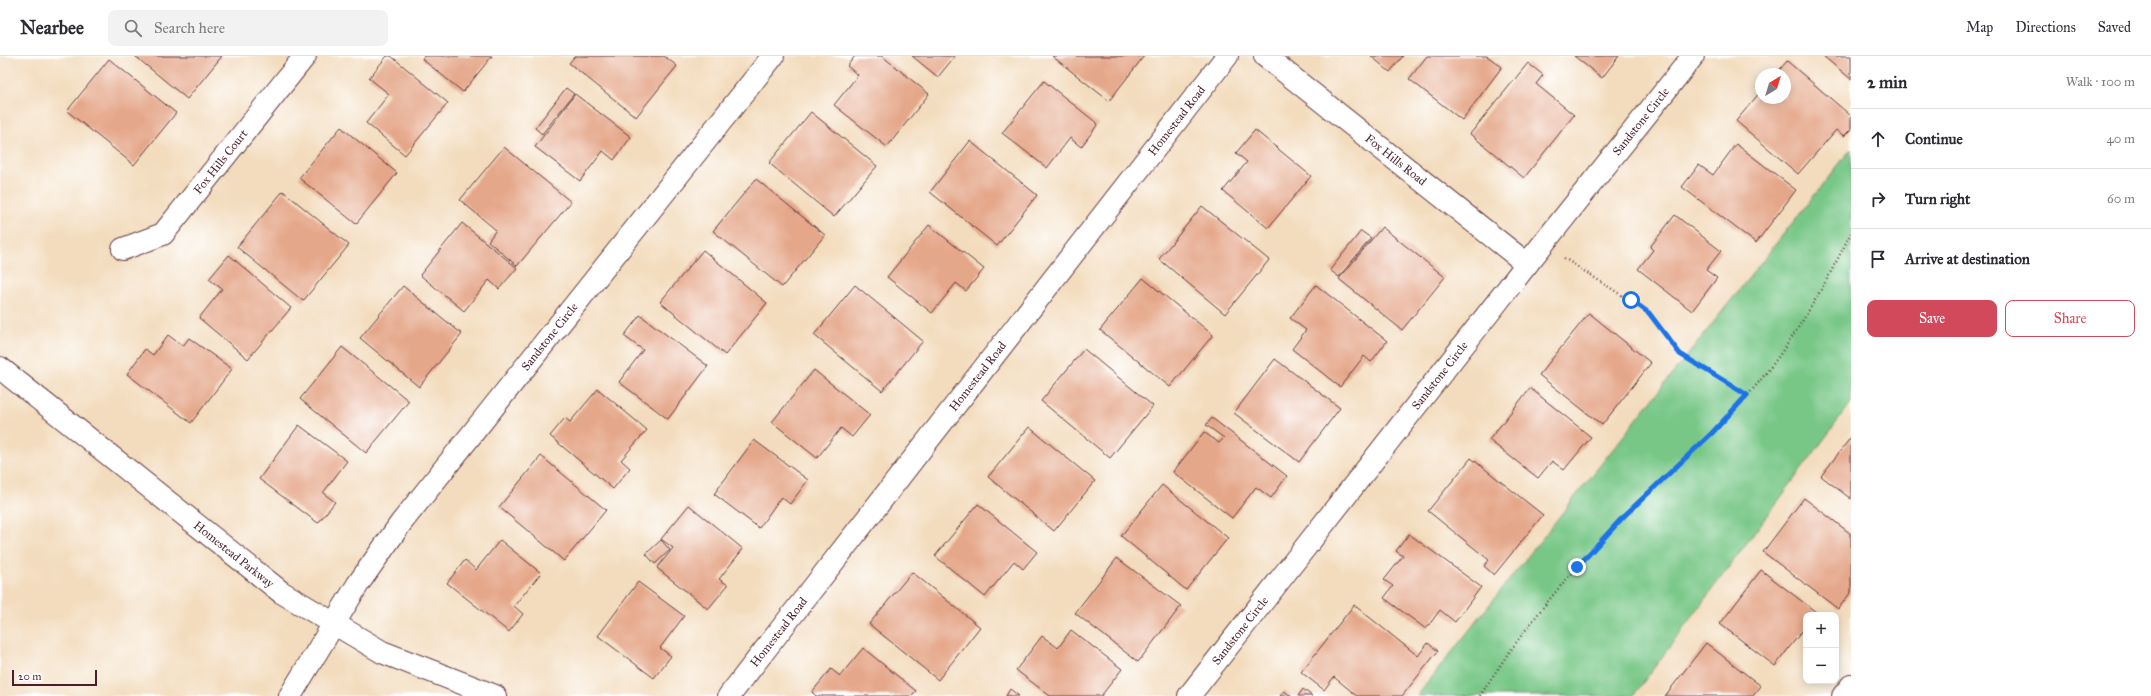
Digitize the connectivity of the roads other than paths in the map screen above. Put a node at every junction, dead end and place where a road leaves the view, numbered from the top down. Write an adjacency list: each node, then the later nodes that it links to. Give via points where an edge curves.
1 (305, 56): 6 (street, Fox Hills Court, via 162,234)
2 (773, 56): 9 (street, Sandstone Circle, via 401,523)
3 (1227, 56): 13 (street, Homestead Road)
4 (1265, 56): 7 (street, Fox Hills Road)
5 (1693, 56): 7 (street, Sandstone Circle)
6 (123, 249)
7 (1527, 264): 14 (street, Sandstone Circle)
8 (0, 368): 9 (street, Homestead Parkway, via 281,592)
9 (333, 623): 11 (street, Sandstone Circle); 12 (street, Homestead Parkway, via 382,652)
10 (1851, 686): 15 (street)
11 (290, 696)
12 (495, 696)
13 (729, 696)
14 (1189, 696)
15 (1843, 696)

